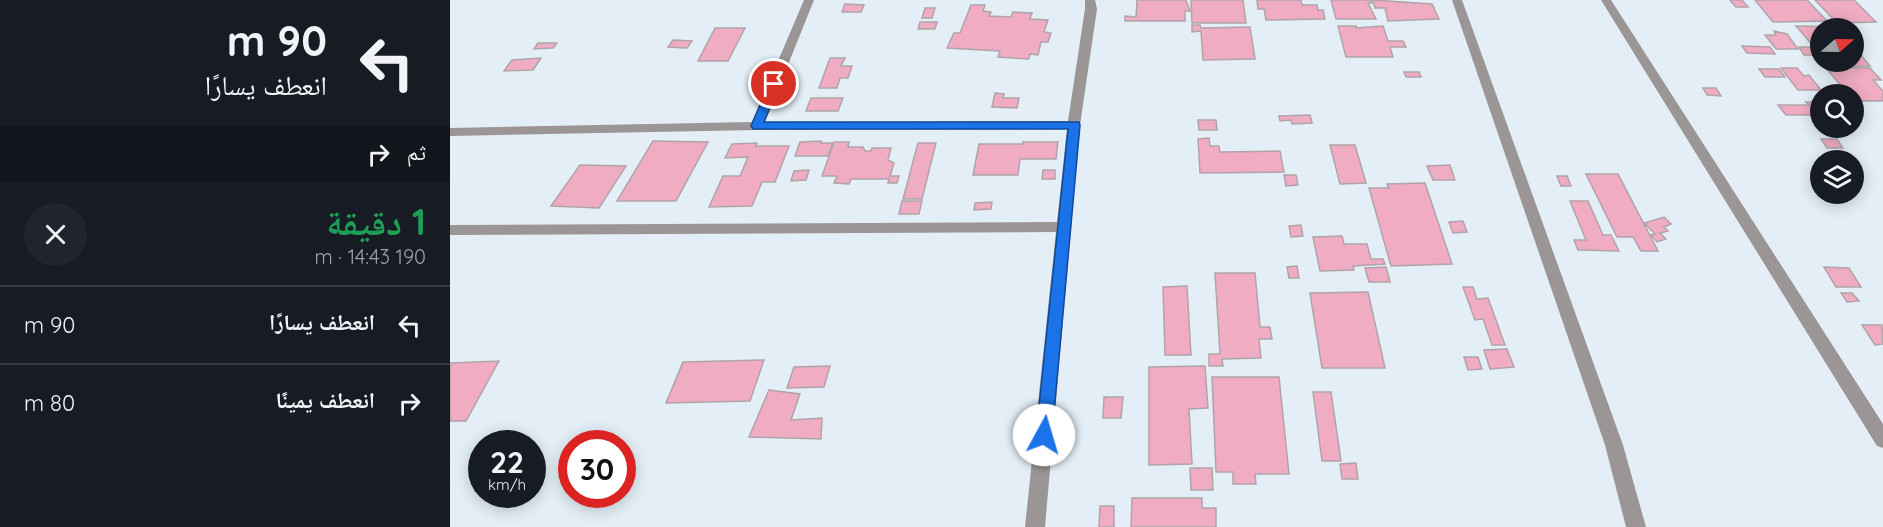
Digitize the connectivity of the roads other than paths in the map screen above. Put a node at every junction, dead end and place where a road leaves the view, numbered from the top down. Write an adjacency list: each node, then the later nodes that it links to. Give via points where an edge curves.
1 (810, 0): 6 (street)
2 (1090, 0): 5 (street)
3 (1457, 0): 12 (street, via 1614,445)
4 (1606, 0): 10 (street)
5 (1074, 125): 6 (street); 8 (street)
6 (757, 126): 7 (street)
7 (450, 132)
8 (1064, 227): 9 (street); 11 (street)
9 (450, 230)
10 (1883, 440)
11 (1035, 527)
12 (1636, 527)

